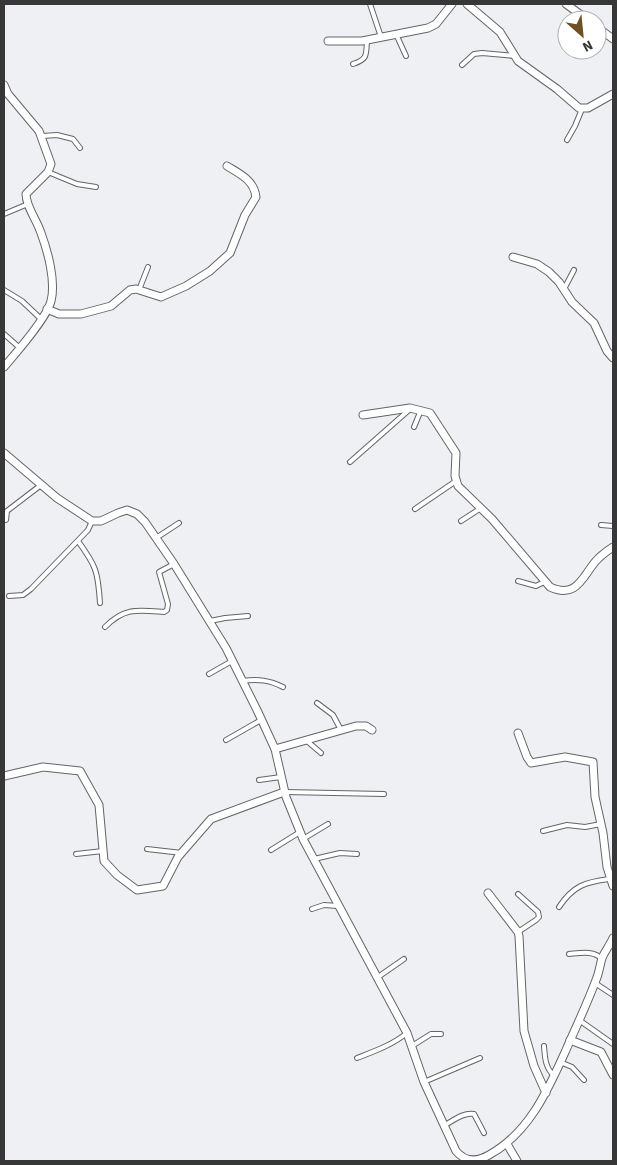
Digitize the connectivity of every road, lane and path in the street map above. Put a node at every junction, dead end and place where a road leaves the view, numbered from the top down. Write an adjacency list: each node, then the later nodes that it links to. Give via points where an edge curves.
1 (370, 4): 5 (lane)
2 (452, 4): 4 (street, via 436,24)
3 (467, 4): 9 (street, via 500,32)
4 (396, 34): 5 (street); 8 (lane)
5 (381, 37): 6 (street)
6 (367, 40): 7 (street); 10 (lane, via 366,57)
7 (328, 41)
8 (406, 56)
9 (515, 56): 11 (lane, via 474,54); 14 (street)
10 (352, 64)
11 (462, 65)
12 (4, 85): 15 (street)
13 (613, 94): 14 (street)
14 (582, 109): 16 (lane)
15 (42, 136): 17 (lane, via 73,139); 19 (street, via 52,164)
16 (567, 140)
17 (80, 148)
18 (227, 166): 28 (street, via 249,181 256,197 230,253 210,271 164,296)
19 (48, 172): 20 (lane); 21 (street, via 27,191)
20 (96, 188)
21 (28, 204): 22 (lane); 29 (street, via 47,252 52,296)
22 (4, 214)
23 (513, 257): 26 (street, via 537,264)
24 (148, 267): 28 (lane)
25 (574, 270): 26 (lane)
26 (564, 289): 33 (street, via 572,302 594,323)
27 (4, 290): 30 (lane)
28 (139, 290): 29 (street, via 130,290 111,306 87,313 59,314)
29 (47, 309): 30 (street)
30 (41, 319): 32 (street)
31 (4, 334): 32 (lane)
32 (20, 348): 34 (street)
33 (613, 358)
34 (4, 367)
35 (410, 408): 36 (street); 37 (street); 40 (lane)
36 (421, 410): 38 (lane); 41 (street, via 430,413 454,448)
37 (363, 415)
38 (414, 427)
39 (4, 453): 42 (street)
40 (350, 462)
41 (456, 481): 43 (street); 44 (lane)
42 (42, 485): 45 (lane, via 7,511); 46 (street)
43 (481, 508): 47 (lane); 56 (street)
44 (415, 509)
45 (6, 520)
46 (92, 521): 51 (street, via 102,521 127,510 137,514); 52 (lane)
47 (460, 521)
48 (179, 523): 51 (lane)
49 (601, 525): 50 (lane)
50 (613, 526)
51 (156, 538): 54 (street)
52 (78, 541): 57 (lane, via 31,589 23,595); 58 (lane, via 97,572)
53 (613, 547): 56 (street, via 596,561 576,588 556,590)
54 (174, 564): 60 (street); 61 (lane, via 159,572 167,610 130,611)
55 (518, 580): 56 (lane, via 536,586)
56 (544, 582)
57 (9, 596)
58 (100, 603)
59 (248, 616): 60 (lane)
60 (210, 621): 62 (street)
61 (105, 627)
62 (232, 661): 63 (lane); 64 (street)
63 (209, 674)
64 (242, 681): 65 (lane, via 270,680); 67 (street)
65 (283, 687)
66 (317, 703): 68 (lane, via 332,715)
67 (261, 720): 71 (lane); 73 (street)
68 (341, 730): 69 (street, via 362,726); 72 (street)
69 (372, 730)
70 (518, 733): 81 (street, via 531,763 565,757 593,762 595,798)
71 (226, 740)
72 (305, 740): 73 (street); 74 (lane)
73 (275, 749): 76 (street)
74 (321, 754)
75 (4, 776): 86 (street, via 43,767 80,771 99,805)
76 (281, 777): 77 (lane); 78 (street)
77 (259, 780)
78 (284, 792): 79 (lane); 83 (street); 87 (street, via 211,819)
79 (384, 794)
80 (328, 824): 83 (lane)
81 (601, 824): 82 (lane, via 585,827 567,825); 91 (street)
82 (543, 831)
83 (301, 835): 85 (lane); 90 (street)
84 (147, 849): 87 (lane)
85 (271, 850)
86 (103, 851): 87 (street, via 104,861 137,890 163,886); 88 (lane)
87 (182, 852)
88 (76, 854)
89 (357, 854): 90 (lane, via 340,853)
90 (314, 859): 95 (street)
91 (609, 878): 92 (street); 96 (lane, via 574,889)
92 (613, 886)
93 (488, 893): 98 (street)
94 (518, 894): 98 (lane, via 538,912 539,917)
95 (338, 906): 97 (lane, via 324,905); 103 (street)
96 (559, 907)
97 (312, 909)
98 (518, 932): 120 (street, via 524,1031)
99 (613, 938): 102 (street)
100 (569, 954): 102 (lane, via 598,954)
101 (404, 959): 103 (lane)
102 (602, 959): 104 (street)
103 (378, 976): 107 (street)
104 (594, 983): 105 (lane); 106 (street)
105 (613, 995)
106 (579, 1020): 109 (street); 110 (lane)
107 (407, 1033): 111 (street); 113 (lane, via 389,1046)
108 (441, 1034): 111 (lane, via 431,1034)
109 (570, 1040): 115 (street); 116 (street, via 601,1052)
110 (613, 1044)
111 (412, 1046): 119 (street)
112 (544, 1046): 117 (lane, via 546,1065)
113 (357, 1058)
114 (480, 1058): 119 (lane)
115 (560, 1062): 117 (street); 118 (lane, via 572,1066)
116 (613, 1075)
117 (554, 1076): 120 (street)
118 (584, 1080)
119 (424, 1082): 121 (street)
120 (546, 1093): 123 (street)
121 (445, 1125): 122 (lane, via 469,1113 474,1114); 124 (street, via 456,1151)
122 (484, 1132)
123 (507, 1144): 124 (street, via 485,1158); 125 (street)
124 (468, 1161)
125 (517, 1161)

